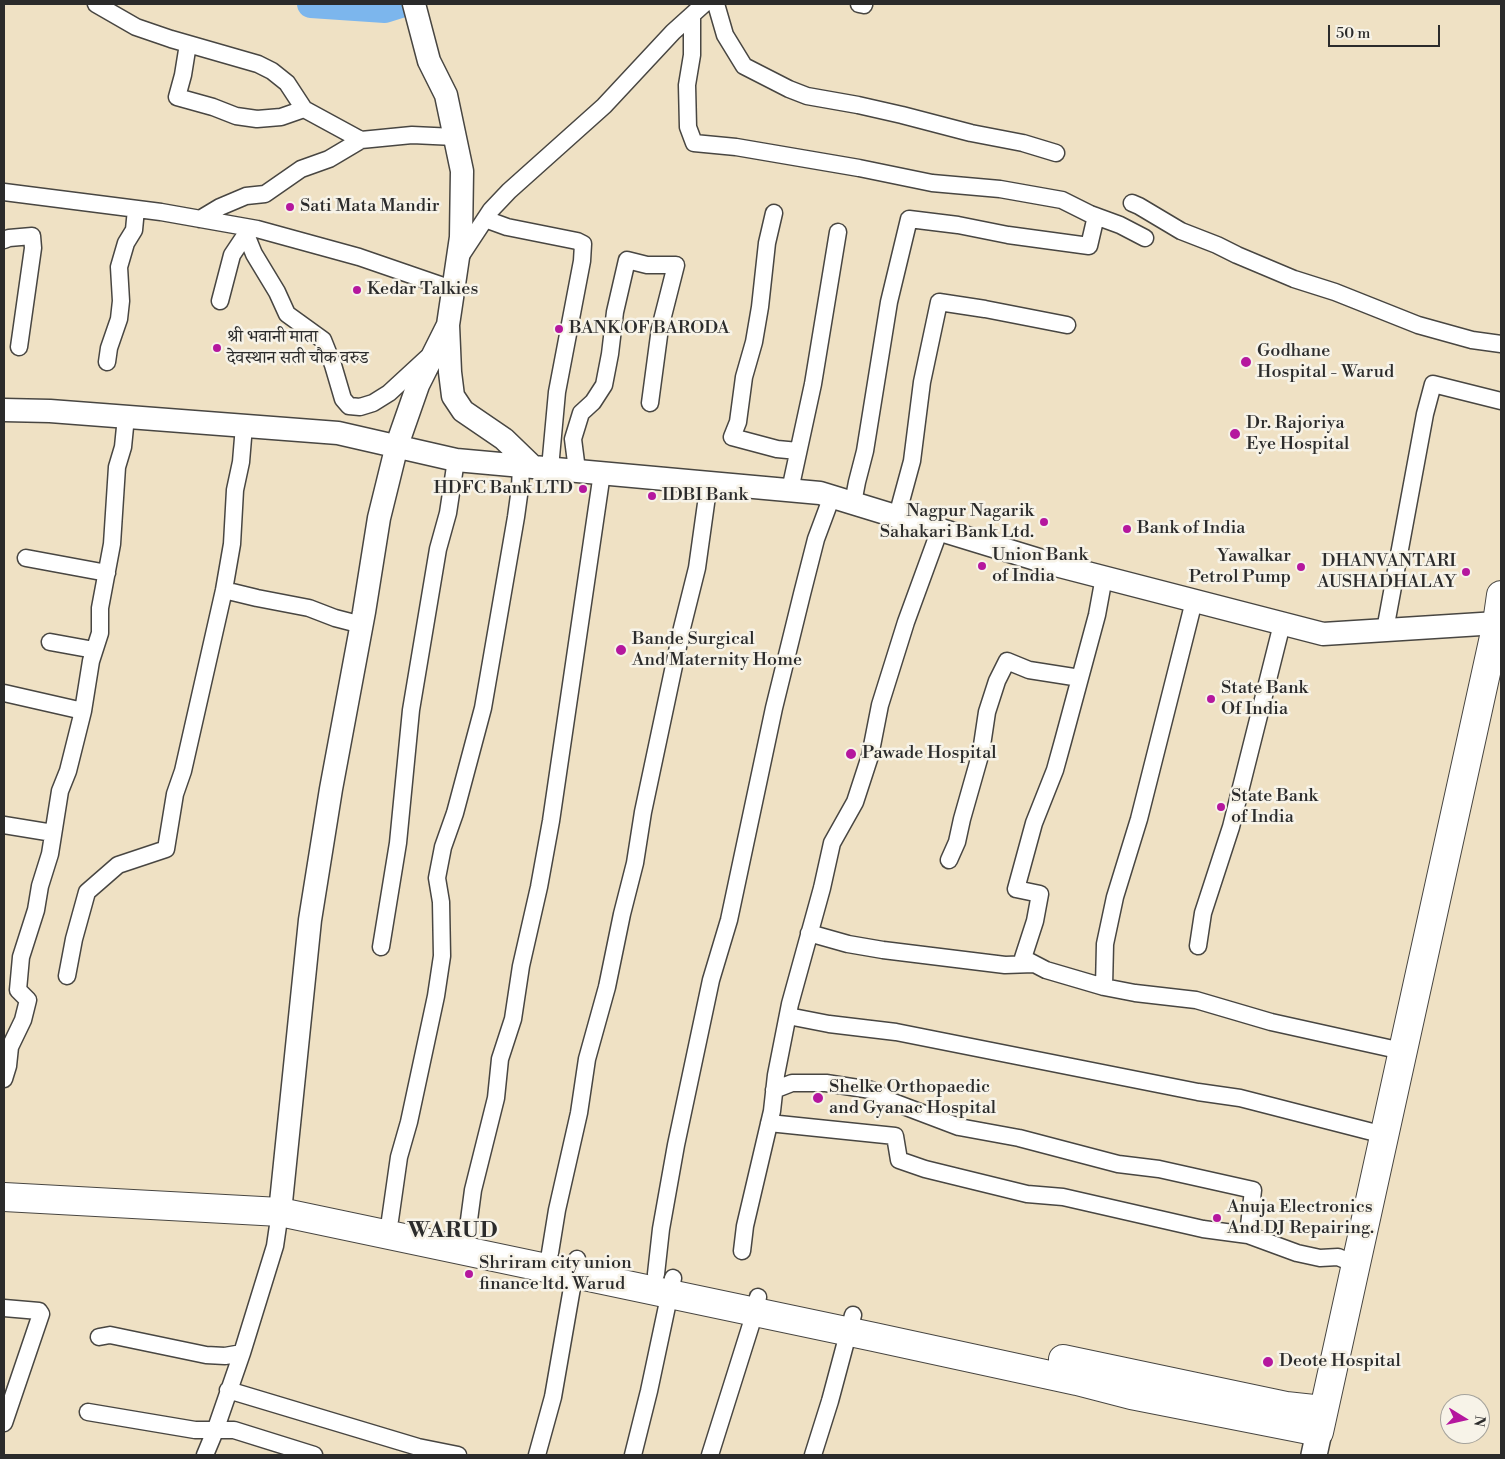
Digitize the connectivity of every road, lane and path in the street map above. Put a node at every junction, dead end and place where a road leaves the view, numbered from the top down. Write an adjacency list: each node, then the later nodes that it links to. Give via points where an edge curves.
1 (96, 4): 5 (street, via 136,27)
2 (414, 4): 7 (street, via 430,61 446,95)
3 (716, 4): 9 (street, via 725,35 744,66 790,90)
4 (698, 9): 14 (street, via 687,85 688,128 694,144 736,147 932,183 1062,200); 16 (street, via 604,106 509,191)
5 (188, 44): 6 (street, via 272,71 287,83); 6 (street, via 177,97 236,116 257,119 281,117)
6 (304, 109): 8 (street)
7 (455, 137): 8 (street, via 412,135); 21 (street, via 462,171 461,237)
8 (361, 140): 15 (street, via 329,159 301,169 265,194 246,196)
9 (1056, 153)
10 (4, 192): 12 (street)
11 (1132, 203): 26 (street, via 1181,231 1294,279 1418,325 1472,340)
12 (136, 209): 15 (street); 29 (street, via 134,230 126,243 119,267 120,319)
13 (774, 213): 36 (street, via 755,333 744,377 738,422 732,437)
14 (1096, 216): 19 (street); 44 (street, via 1089,246 908,219)
15 (200, 219): 17 (street)
16 (485, 219): 21 (street); 38 (street, via 583,244 557,392)
17 (245, 230): 22 (street, via 358,257); 23 (street, via 232,255); 28 (street, via 254,254 287,314 323,340 343,399 350,406 373,403 389,393)
18 (838, 232): 36 (street, via 813,384)
19 (1144, 238)
20 (4, 240): 27 (street, via 32,236)
21 (457, 261): 22 (street)
22 (452, 289): 24 (street)
23 (220, 301)
24 (448, 325): 28 (street); 38 (street, via 453,396 463,411 504,439)
25 (1067, 325): 45 (street, via 939,302 922,382 912,461)
26 (1501, 344)
27 (18, 347)
28 (435, 352): 35 (street, via 418,385)
29 (107, 362)
30 (1501, 401): 56 (street, via 1433,384)
31 (650, 403): 39 (street, via 660,328 676,265 626,260 614,312 604,385 581,414 573,439)
32 (4, 410): 33 (street)
33 (126, 417): 34 (street); 48 (street)
34 (244, 426): 35 (street, via 338,433); 50 (street)
35 (397, 445): 37 (street); 55 (street, via 379,518)
36 (798, 451): 42 (street)
37 (456, 460): 38 (street); 67 (street, via 411,710 398,843)
38 (535, 467): 39 (street); 80 (street, via 520,488 483,708 437,878 442,956 436,996 399,1157)
39 (576, 470): 40 (street)
40 (602, 473): 41 (street); 81 (street, via 551,821 513,1019 500,1059 496,1098 473,1190)
41 (709, 482): 42 (street); 84 (street, via 696,568 635,862 587,1059)
42 (790, 490): 43 (street)
43 (832, 496): 44 (street); 87 (street, via 816,539 774,708 676,1145 661,1229)
44 (854, 503): 45 (street)
45 (897, 516): 46 (street)
46 (940, 529): 49 (street); 65 (street, via 880,705 870,756 855,802 832,843)
47 (26, 558): 48 (street)
48 (107, 573): 58 (street, via 100,608 100,633)
49 (1104, 577): 52 (street); 59 (street)
50 (224, 590): 55 (street, via 309,608); 69 (street, via 183,772 175,794 166,848 118,865 87,892)
51 (1501, 595): 53 (highway)
52 (1194, 601): 54 (street); 70 (street, via 1139,819 1115,897 1105,944)
53 (1496, 623): 56 (street); 72 (highway)
54 (1282, 624): 56 (street, via 1323,634); 66 (street, via 1231,827 1204,913)
55 (362, 625): 79 (street, via 310,920)
56 (1385, 630)
57 (50, 642): 58 (street)
58 (94, 650): 61 (street)
59 (1080, 678): 64 (street, via 1038,672 1007,661 987,712 981,752 957,842); 68 (street, via 1055,770 1034,823 1016,889 1040,894 1022,958)
60 (4, 693): 61 (street)
61 (83, 711): 63 (street, via 60,791)
62 (4, 825): 63 (street)
63 (53, 833): 73 (street, via 36,910 21,957 18,990 28,1000 10,1047)
64 (949, 860)
65 (809, 933): 68 (street, via 883,950 1005,965); 71 (street)
66 (1198, 946)
67 (381, 947)
68 (1034, 964): 70 (street)
69 (67, 976)
70 (1104, 987): 72 (street, via 1196,1000 1271,1022)
71 (788, 1016): 74 (street); 76 (street, via 896,1032 1240,1098)
72 (1402, 1051): 76 (highway)
73 (4, 1079)
74 (774, 1090): 75 (street); 82 (street, via 792,1083 826,1083 871,1090 893,1102 959,1127 1027,1140 1118,1164 1169,1171 1253,1190)
75 (769, 1123): 82 (street, via 895,1136 899,1160 925,1169 1027,1194 1063,1197 1202,1229); 83 (street)
76 (1384, 1135): 85 (highway)
77 (4, 1183): 79 (highway)
78 (4, 1197): 79 (highway)
79 (282, 1205): 80 (highway); 86 (highway); 92 (street, via 275,1246)
80 (390, 1220): 81 (highway)
81 (467, 1235): 84 (highway)
82 (1248, 1235): 85 (street, via 1297,1253 1320,1258 1338,1257)
83 (742, 1251)
84 (550, 1253): 86 (highway)
85 (1356, 1264): 97 (highway)
86 (575, 1267): 87 (highway); 101 (street, via 554,1396)
87 (666, 1282): 88 (highway); 102 (street, via 649,1391)
88 (757, 1305): 90 (highway); 103 (street)
89 (4, 1308): 95 (street, via 41,1314)
90 (851, 1323): 97 (highway, via 1286,1406); 104 (street)
91 (99, 1337): 92 (street, via 110,1336 206,1355)
92 (242, 1353): 93 (street)
93 (228, 1390): 96 (street); 100 (street, via 418,1447)
94 (88, 1412): 96 (street)
95 (4, 1423)
96 (215, 1431): 98 (street); 99 (street, via 234,1430)
97 (1318, 1433)
98 (205, 1455)
99 (314, 1455)
100 (458, 1455)
101 (537, 1455)
102 (633, 1455)
103 (710, 1455)
104 (813, 1455)

